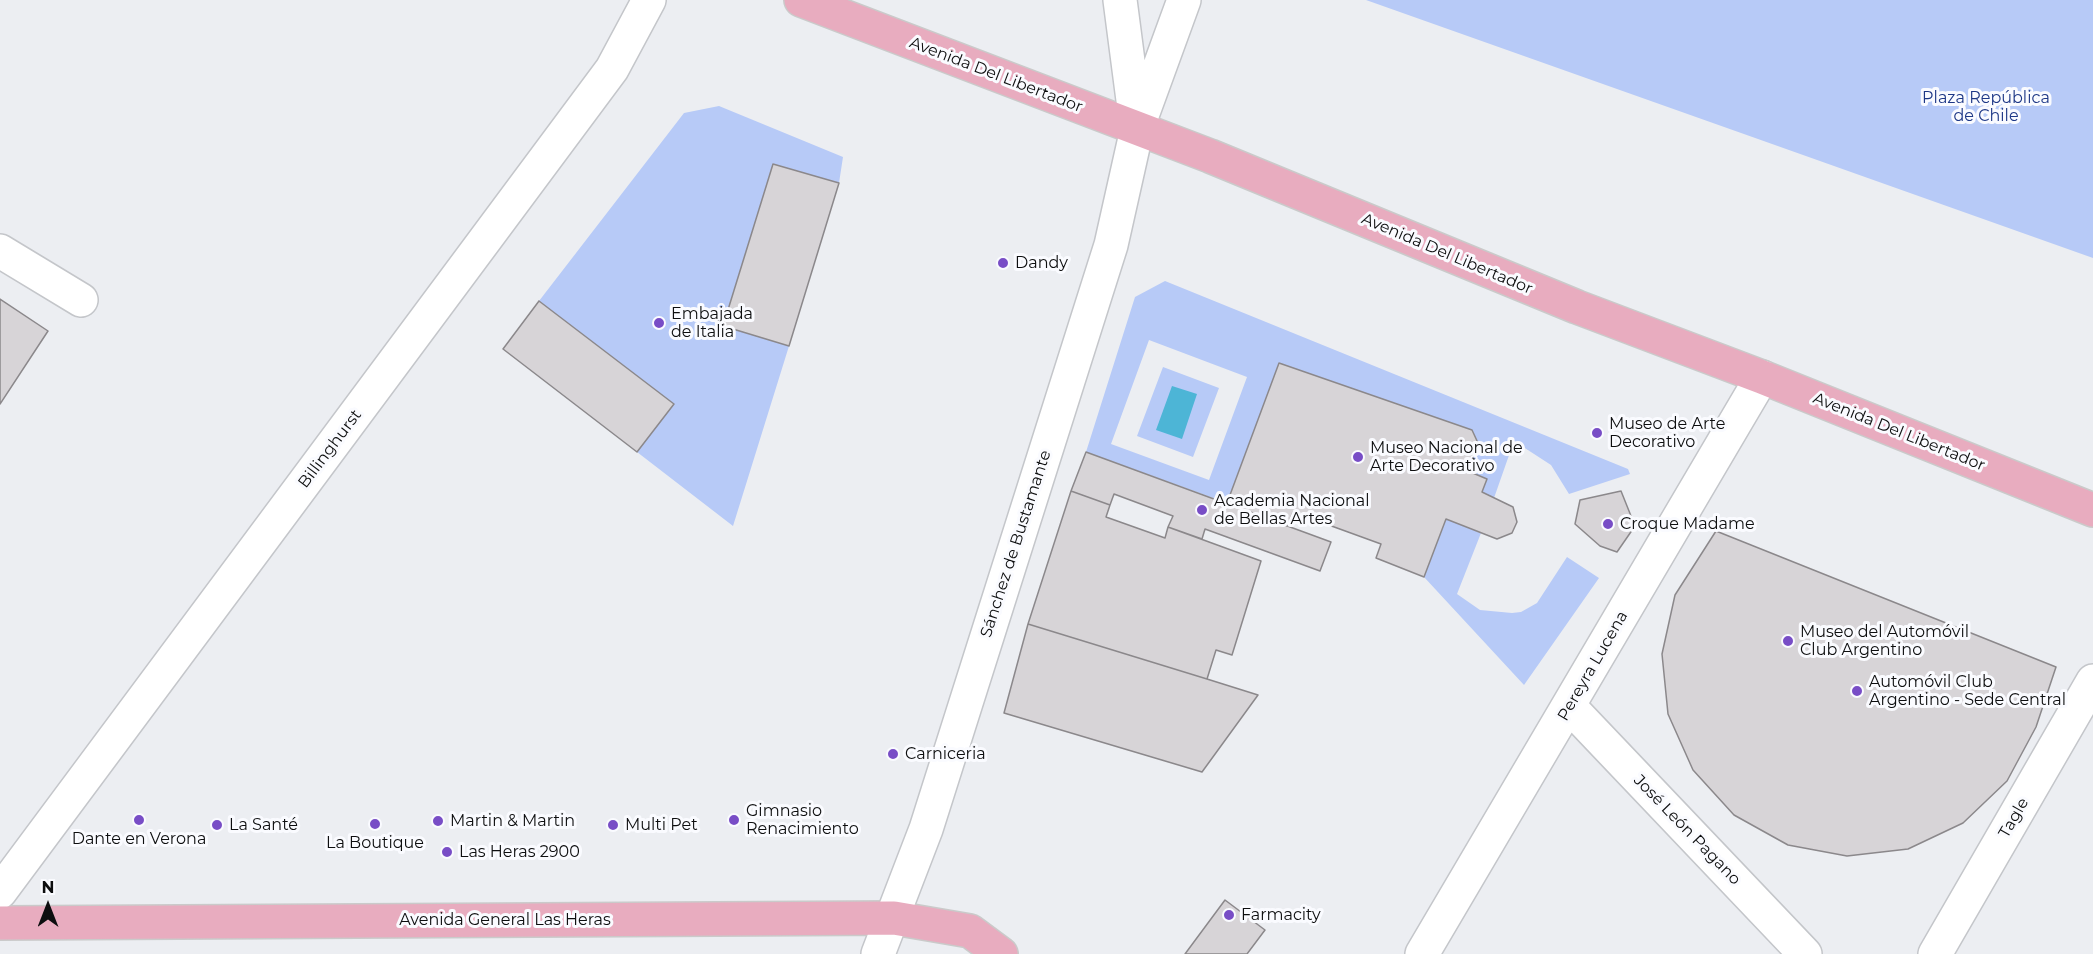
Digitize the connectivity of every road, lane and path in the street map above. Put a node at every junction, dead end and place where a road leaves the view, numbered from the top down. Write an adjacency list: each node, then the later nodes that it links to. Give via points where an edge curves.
1 (649, 0): 12 (street, Billinghurst, via 612,69)
2 (801, 0): 5 (main road, Avenida Del Libertador)
3 (1120, 0): 5 (street)
4 (1184, 0): 5 (street)
5 (1137, 129): 8 (main road, Avenida Del Libertador, via 1577,307); 13 (street, Sánchez de Bustamante, via 1112,245 926,829)
6 (0, 251): 7 (street)
7 (81, 300)
8 (1762, 377): 9 (main road, Avenida Del Libertador); 11 (street, Pereyra Lucena)
9 (2093, 510)
10 (2093, 681): 19 (street, Tagle)
11 (1569, 706): 17 (street, Pereyra Lucena); 18 (street, José León Pagano)
12 (0, 892)
13 (894, 918): 14 (main road, Avenida General Las Heras); 15 (street, Sánchez de Bustamante); 16 (main road, Avenida General Las Heras, via 970,931)
14 (0, 923)
15 (878, 954)
16 (1001, 954)
17 (1422, 954)
18 (1805, 954)
19 (1935, 954)

